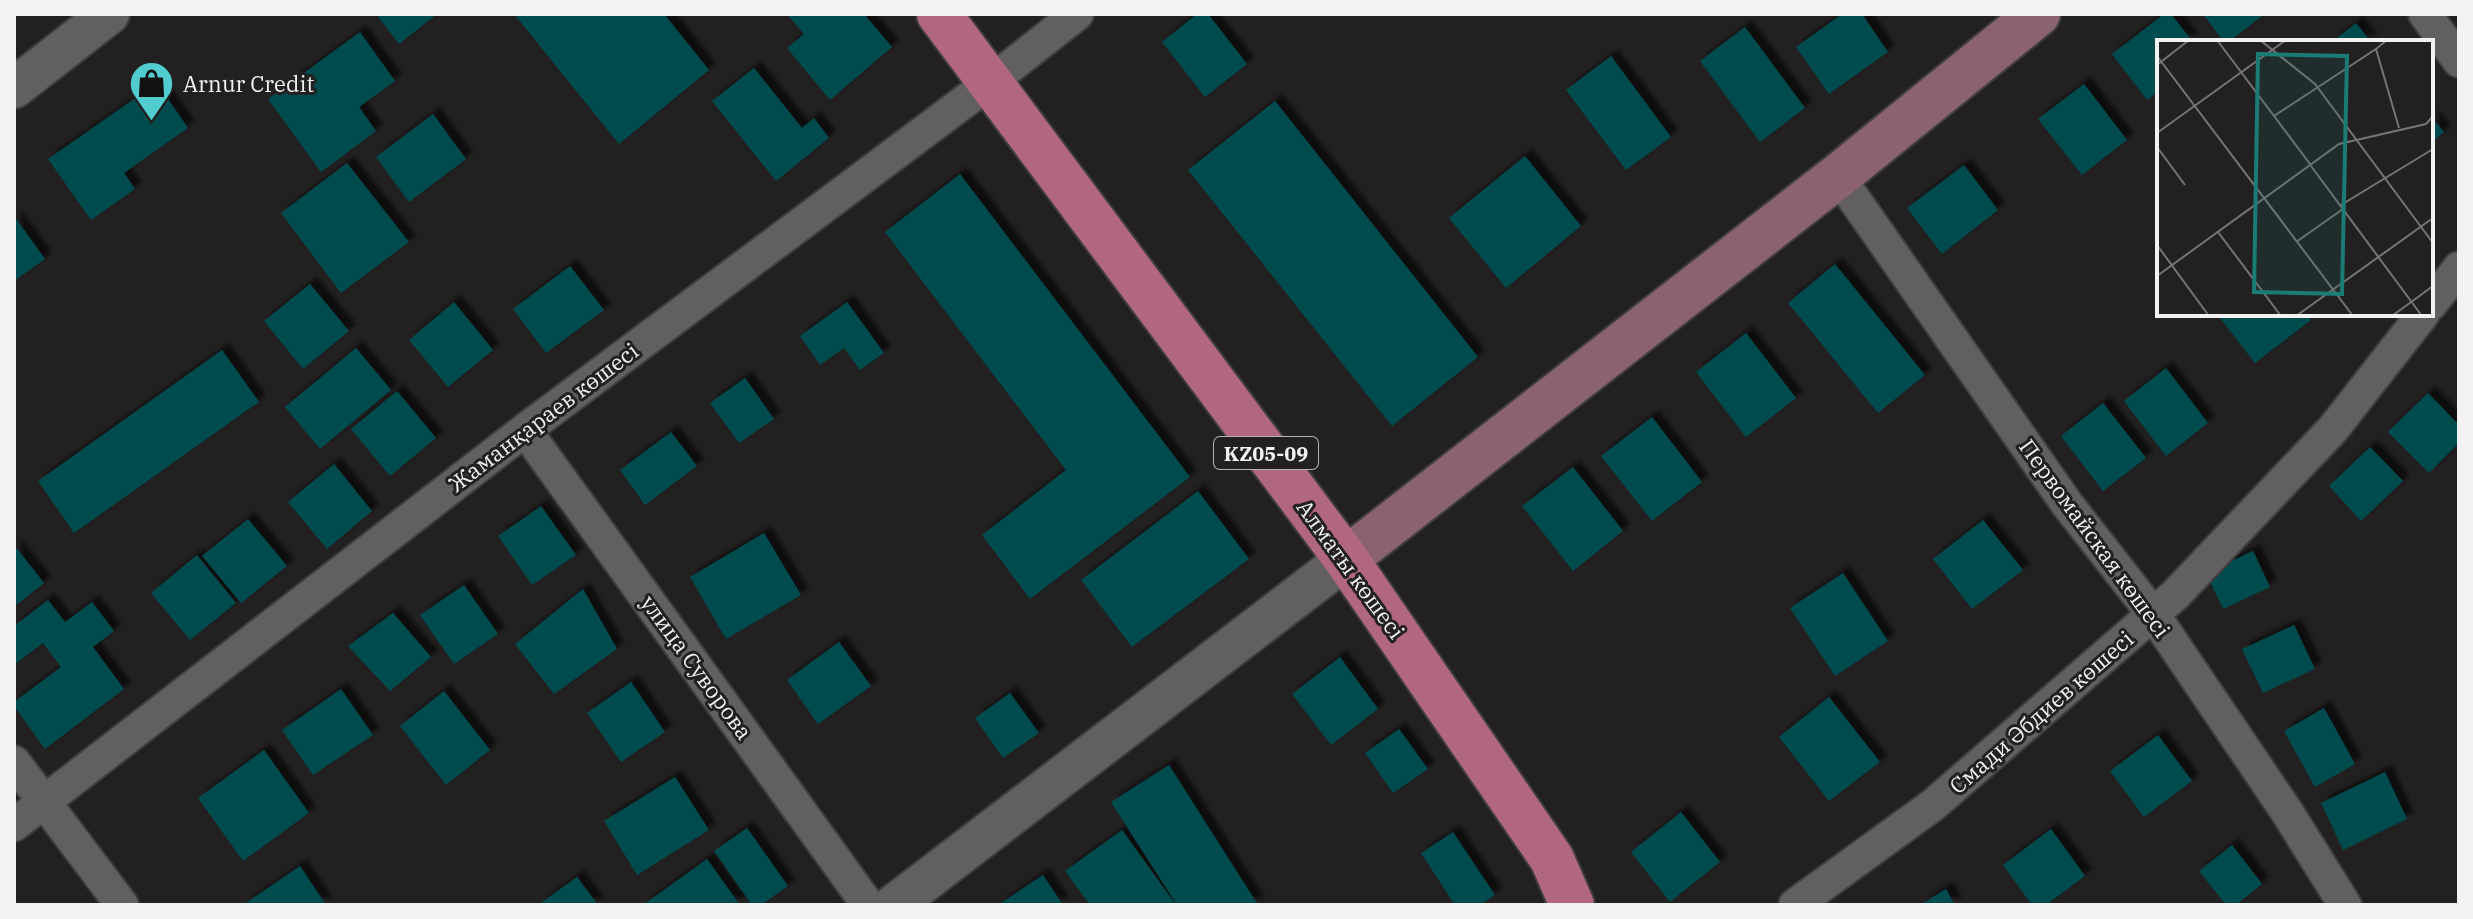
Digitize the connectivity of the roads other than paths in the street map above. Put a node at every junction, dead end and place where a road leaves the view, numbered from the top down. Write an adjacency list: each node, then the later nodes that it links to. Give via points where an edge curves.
1 (109, 14): 8 (street)
2 (939, 14): 7 (main road, Алматы көшесі / KZ05-09)
3 (1077, 14): 7 (street, Жаманқараев көшесі)
4 (2038, 14): 9 (main road)
5 (2425, 14): 6 (street)
6 (2459, 61)
7 (988, 84): 13 (street, Жаманқараев көшесі); 14 (main road, Алматы көшесі / KZ05-09)
8 (14, 88)
9 (1838, 176): 14 (main road); 15 (street, Первомайская көшесі, via 2067,504)
10 (2459, 268): 11 (street)
11 (2433, 301)
12 (2421, 316): 15 (street, Смади Әбдиев көшесі, via 2333,429)
13 (525, 430): 17 (street, Жаманқараев көшесі); 21 (street, улица Суворова)
14 (1346, 559): 19 (street); 22 (main road, Алматы көшесі / KZ05-09, via 1552,859)
15 (2153, 614): 23 (street, Смади Әбдиев көшесі, via 1933,805); 24 (street, Первомайская көшесі)
16 (14, 762): 17 (street)
17 (44, 800): 18 (street, Жаманқараев көшесі); 20 (street)
18 (14, 825)
19 (916, 898)
20 (122, 905)
21 (868, 905)
22 (1572, 905)
23 (1795, 905)
24 (2345, 905)

